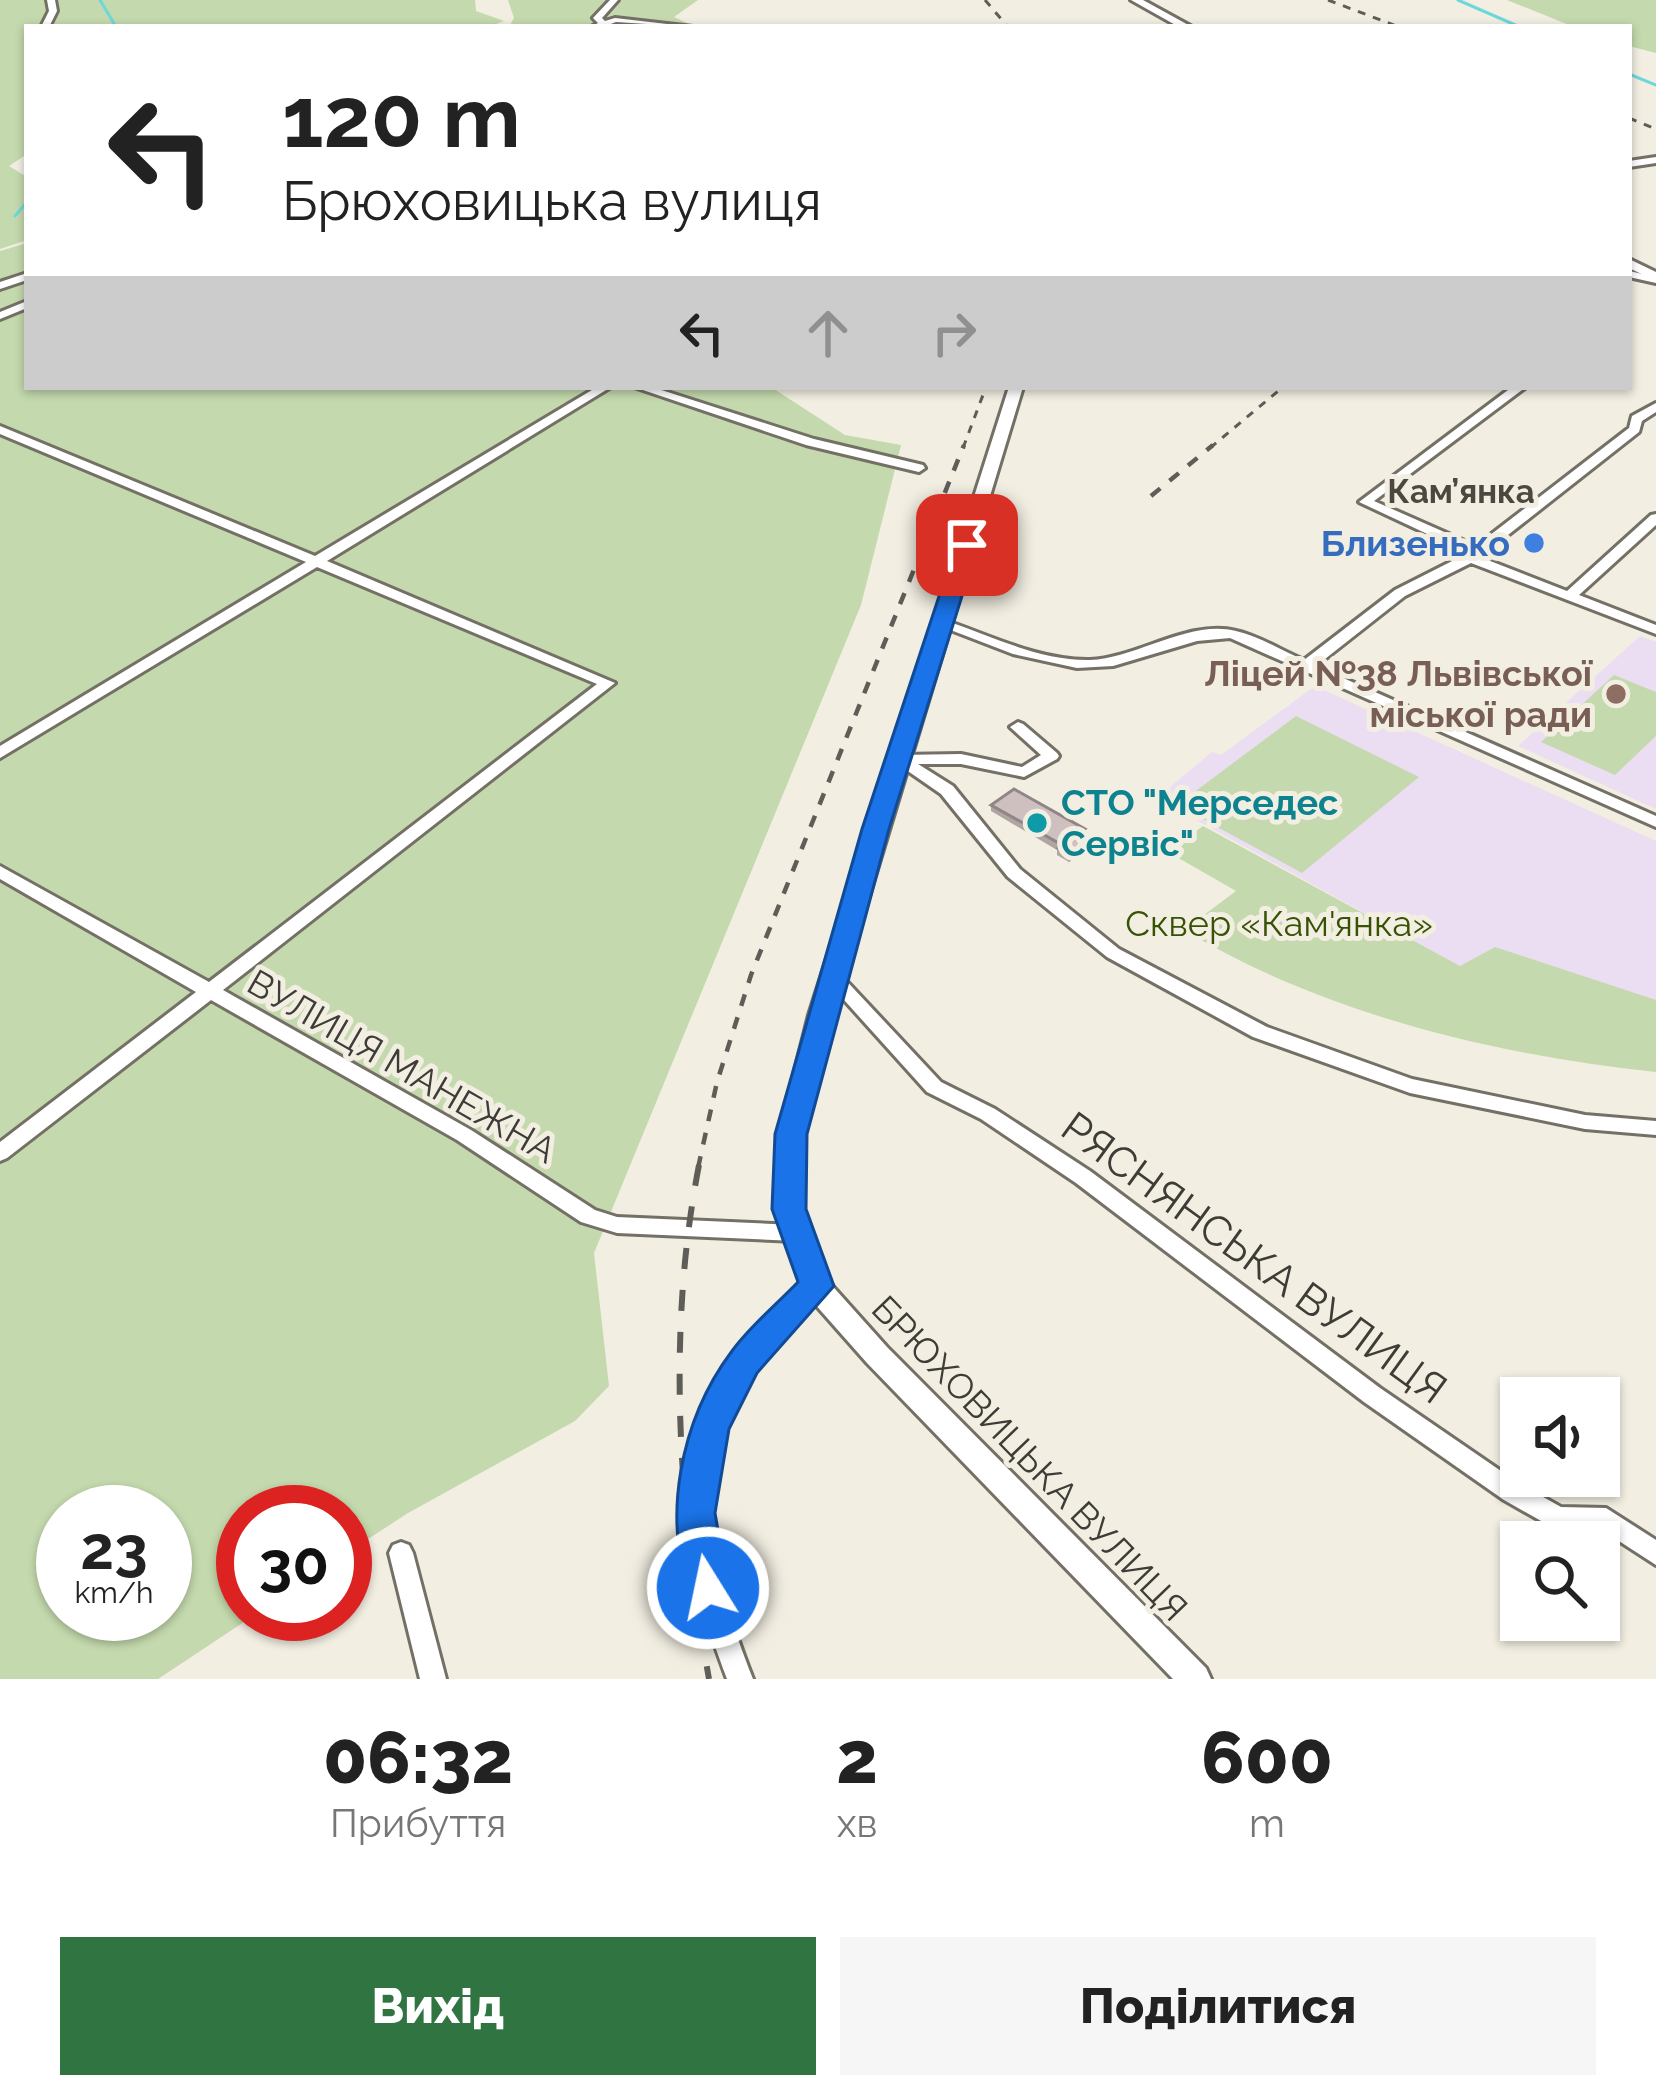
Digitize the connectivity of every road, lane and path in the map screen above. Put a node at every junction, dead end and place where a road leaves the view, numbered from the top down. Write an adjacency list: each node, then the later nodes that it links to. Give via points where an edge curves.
1 (614, 0): 4 (street)
2 (1136, 0): 8 (main road)
3 (615, 20): 5 (street); 6 (street); 7 (street)
4 (599, 24)
5 (602, 24)
6 (630, 24)
7 (657, 24)
8 (1180, 24)
9 (600, 390): 18 (street)
10 (649, 390): 15 (street)
11 (1015, 390): 20 (main road, БРЮХОВИЦЬКА ВУЛИЦЯ)
12 (1516, 390): 17 (street, via 1366,499)
13 (1656, 407): 17 (street)
14 (0, 430): 18 (street)
15 (919, 468)
16 (1656, 518): 19 (street)
17 (1474, 555): 19 (street); 22 (street, via 1400,593)
18 (317, 562): 24 (street); 29 (street, via 608,687)
19 (1570, 596): 21 (street)
20 (942, 625): 22 (street, via 1065,663 1099,664 1208,632); 25 (main road, БРЮХОВИЦЬКА ВУЛИЦЯ)
21 (1656, 630)
22 (1306, 665): 26 (street)
23 (1018, 727): 25 (street, via 1052,756 1024,772 961,759)
24 (0, 753)
25 (900, 760): 28 (main road, БРЮХОВИЦЬКА ВУЛИЦЯ); 30 (street, via 947,790 1014,873 1113,953 1260,1032 1410,1086)
26 (1656, 822)
27 (0, 872): 29 (street, ВУЛИЦЯ МАНЕЖНА)
28 (833, 977): 32 (main road, БРЮХОВИЦЬКА ВУЛИЦЯ, via 791,1134 787,1186); 35 (street, РЯСНЯНСЬКА ВУЛИЦЯ, via 934,1087 1083,1177 1372,1395 1558,1518 1606,1519)
29 (211, 992): 31 (street); 32 (street, ВУЛИЦЯ МАНЕЖНА, via 464,1135 588,1216 617,1226)
30 (1656, 1128)
31 (0, 1153)
32 (795, 1233): 33 (main road, БРЮХОВИЦЬКА ВУЛИЦЯ)
33 (816, 1286): 37 (street, via 745,1362 703,1453 701,1558); 38 (main road, БРЮХОВИЦЬКА ВУЛИЦЯ)
34 (400, 1552): 36 (street)
35 (1656, 1554)
36 (434, 1679)
37 (740, 1679)
38 (1195, 1679)

